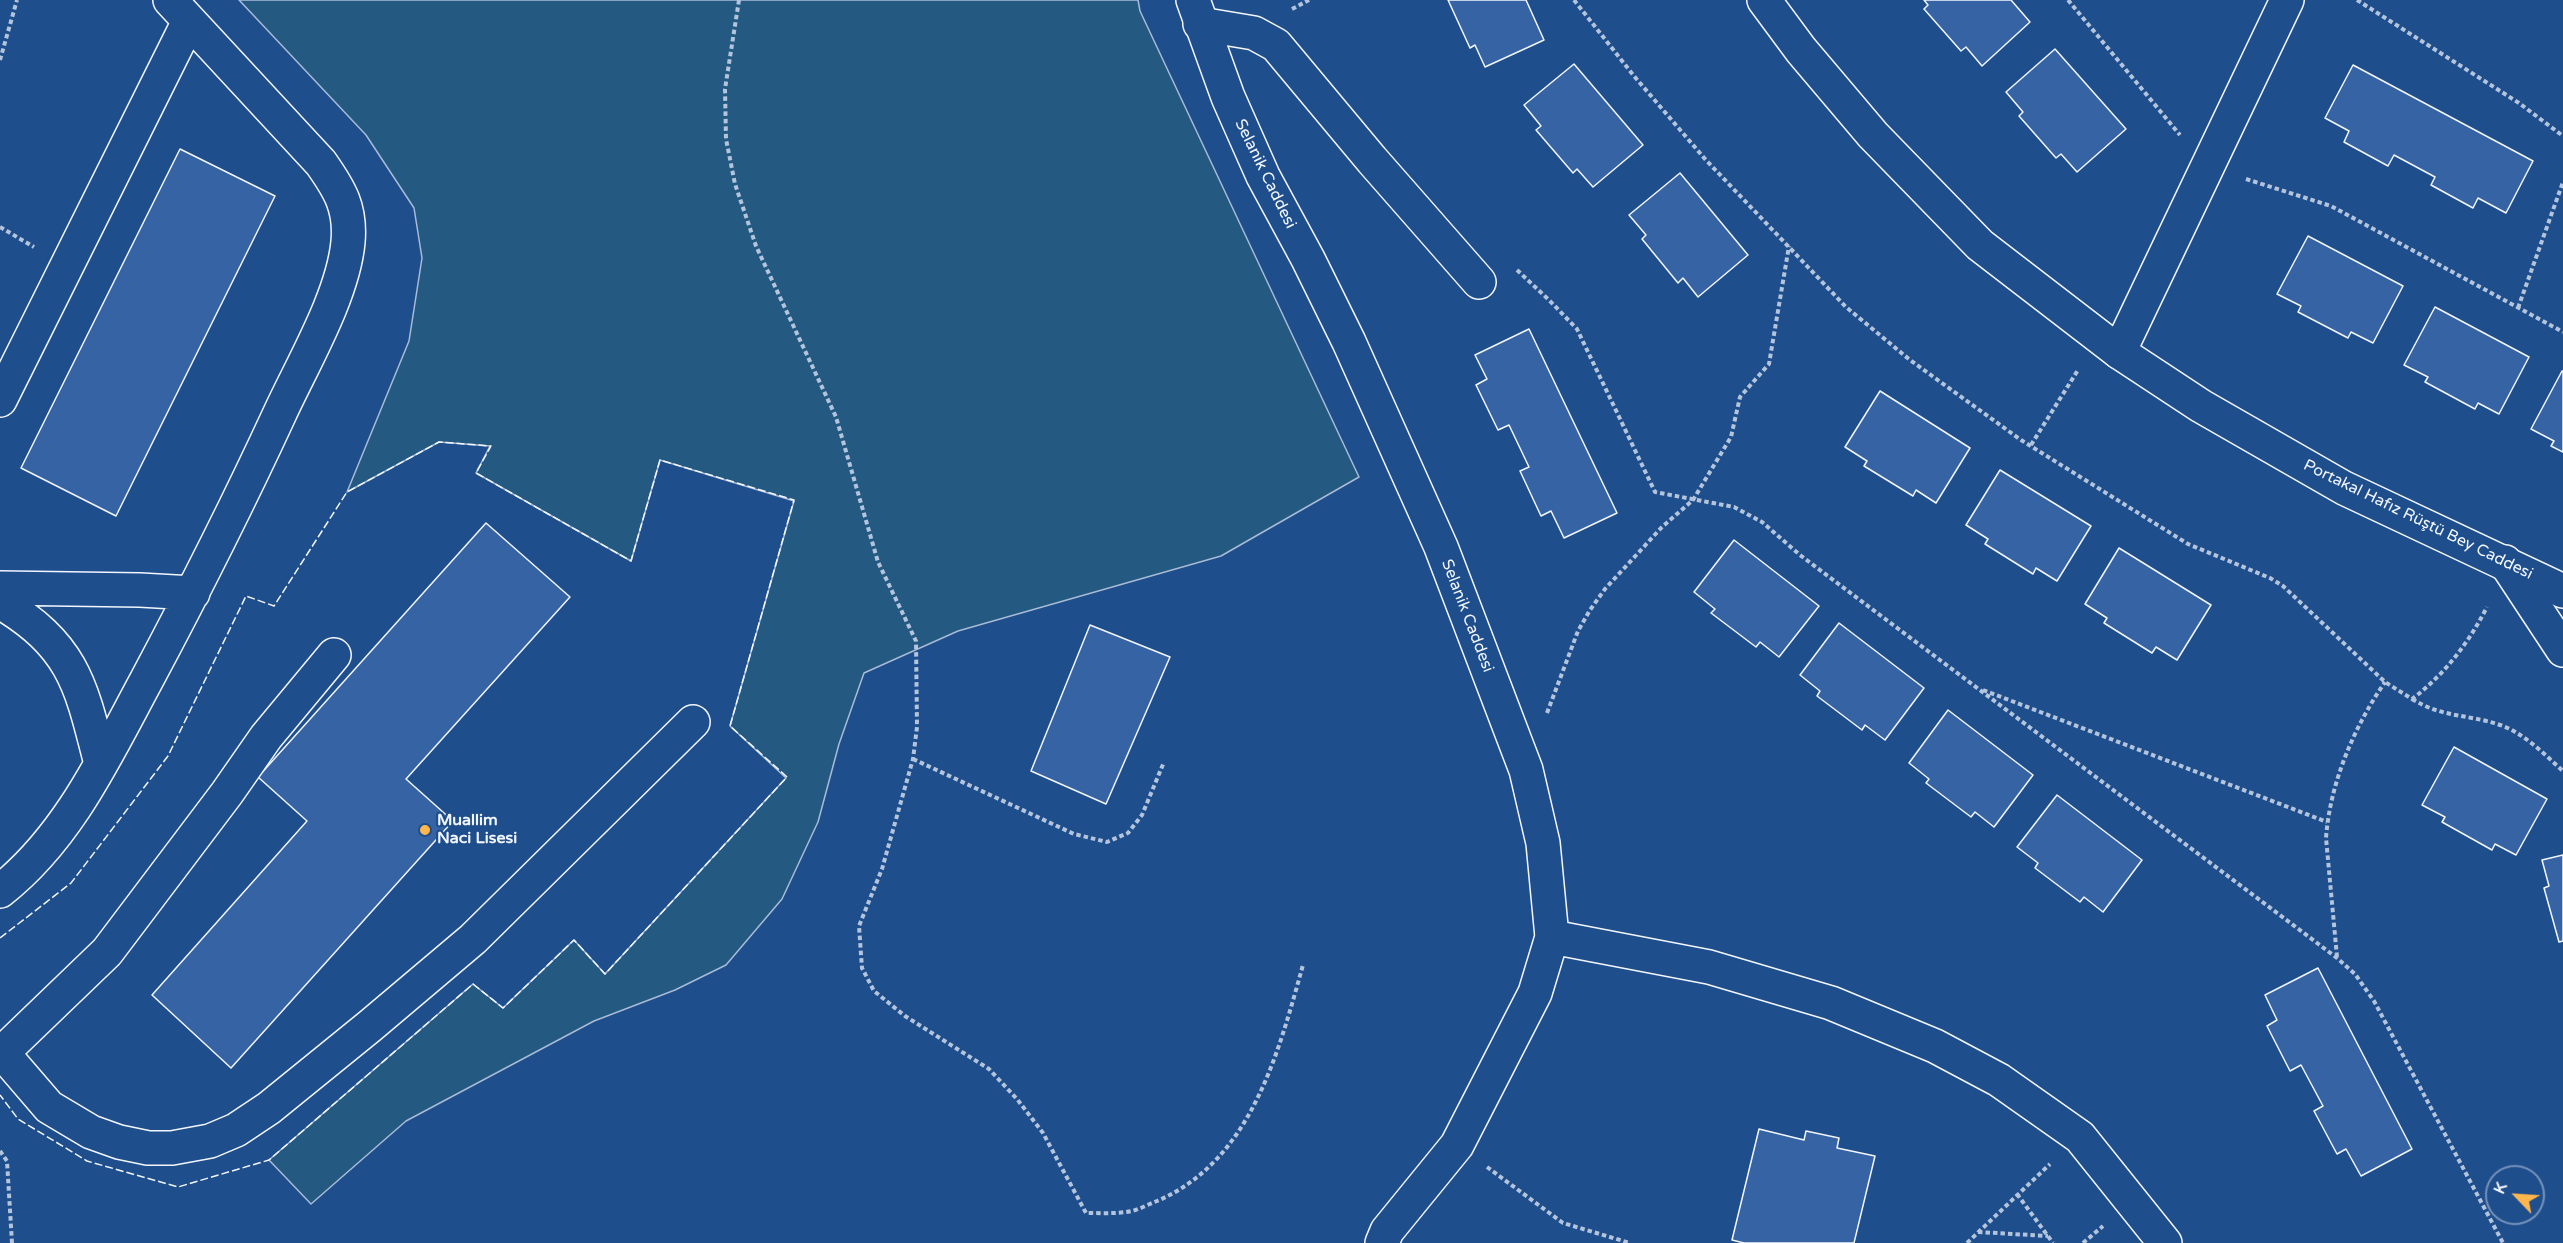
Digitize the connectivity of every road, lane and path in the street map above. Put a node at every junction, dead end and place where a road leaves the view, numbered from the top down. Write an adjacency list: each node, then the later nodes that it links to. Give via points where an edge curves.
1 (17, 0): 12 (path)
2 (739, 0): 37 (path, via 725,89 726,139 735,184 756,246 836,417 878,562 916,641 917,727)
3 (1309, 0): 11 (path)
4 (1574, 0): 17 (path, via 1705,159)
5 (1764, 0): 22 (street, Portakal Hafız Rüştü Bey Caddesi, via 1833,90 1980,245)
6 (2068, 0): 15 (path)
7 (2287, 0): 15 (street)
8 (2357, 0): 14 (path, via 2519,103)
9 (179, 11): 23 (street); 29 (street, via 321,163 339,189 349,217 341,279)
10 (1197, 12): 19 (street, via 1276,45); 40 (street, Selanik Caddesi, via 1263,176 1344,332 1441,547)
11 (1284, 13)
12 (2, 48): 13 (path)
13 (0, 60)
14 (2563, 136)
15 (2207, 166): 20 (path, via 2331,206); 22 (street)
16 (2563, 182): 20 (path)
17 (1789, 246): 24 (path, via 1846,308); 25 (path, via 1769,364 1740,397 1731,437)
18 (1515, 268): 25 (path, via 1577,329 1655,492)
19 (1479, 282)
20 (2518, 308): 21 (path)
21 (2563, 332)
22 (2109, 345): 24 (path); 26 (street, Portakal Hafız Rüştü Bey Caddesi, via 2201,406 2344,488)
23 (0, 400)
24 (2031, 445): 33 (path, via 2188,544 2283,586)
25 (1693, 500): 34 (path, via 1734,507 1762,522); 40 (path, via 1662,527 1590,610 1578,631)
26 (2505, 562): 28 (street, Portakal Hafız Rüştü Bey Caddesi); 31 (street); 35 (path, via 2495,592 2469,638 2436,680)
27 (0, 588): 29 (street)
28 (2563, 591)
29 (193, 593): 39 (street)
30 (0, 602): 39 (street, via 40,629 77,678)
31 (2563, 650)
32 (334, 655): 47 (street, via 266,737 107,951)
33 (2385, 682): 35 (path); 42 (path, via 2354,737)
34 (1978, 689): 42 (path); 45 (path)
35 (2412, 699): 41 (path, via 2427,709 2514,731)
36 (693, 722): 47 (street, via 473,939 334,1056 236,1130 210,1141 172,1148 119,1142 91,1132 49,1107)
37 (913, 759): 38 (path, via 1074,834 1107,842 1128,833 1142,815); 46 (path, via 882,869 859,927 862,968 874,991 905,1016 990,1069 1043,1133 1086,1213 1132,1211 1179,1191 1205,1170 1237,1134 1265,1085)
38 (1164, 762)
39 (101, 764): 43 (street, via 39,855)
40 (1526, 770): 44 (street, Selanik Caddesi, via 1543,843)
41 (2563, 771)
42 (2327, 822): 45 (path)
43 (0, 891)
44 (1552, 937): 48 (street, via 1709,967 1831,1003 1935,1046 1999,1080); 49 (street, Selanik Caddesi, via 1534,993)
45 (2337, 958): 60 (path, via 2355,974 2374,1001)
46 (1304, 965)
47 (1, 1052)
48 (2080, 1137): 51 (path); 59 (street)
49 (1457, 1145): 54 (street, Selanik Caddesi); 56 (path, via 1563,1223)
50 (0, 1151): 55 (path, via 7,1161)
51 (2017, 1194): 52 (path); 53 (path)
52 (1977, 1232): 53 (path); 57 (path)
53 (2048, 1236): 58 (path)
54 (1378, 1239)
55 (12, 1243)
56 (1630, 1243)
57 (1967, 1243)
58 (2053, 1243)
59 (2165, 1243)
60 (2503, 1243)

